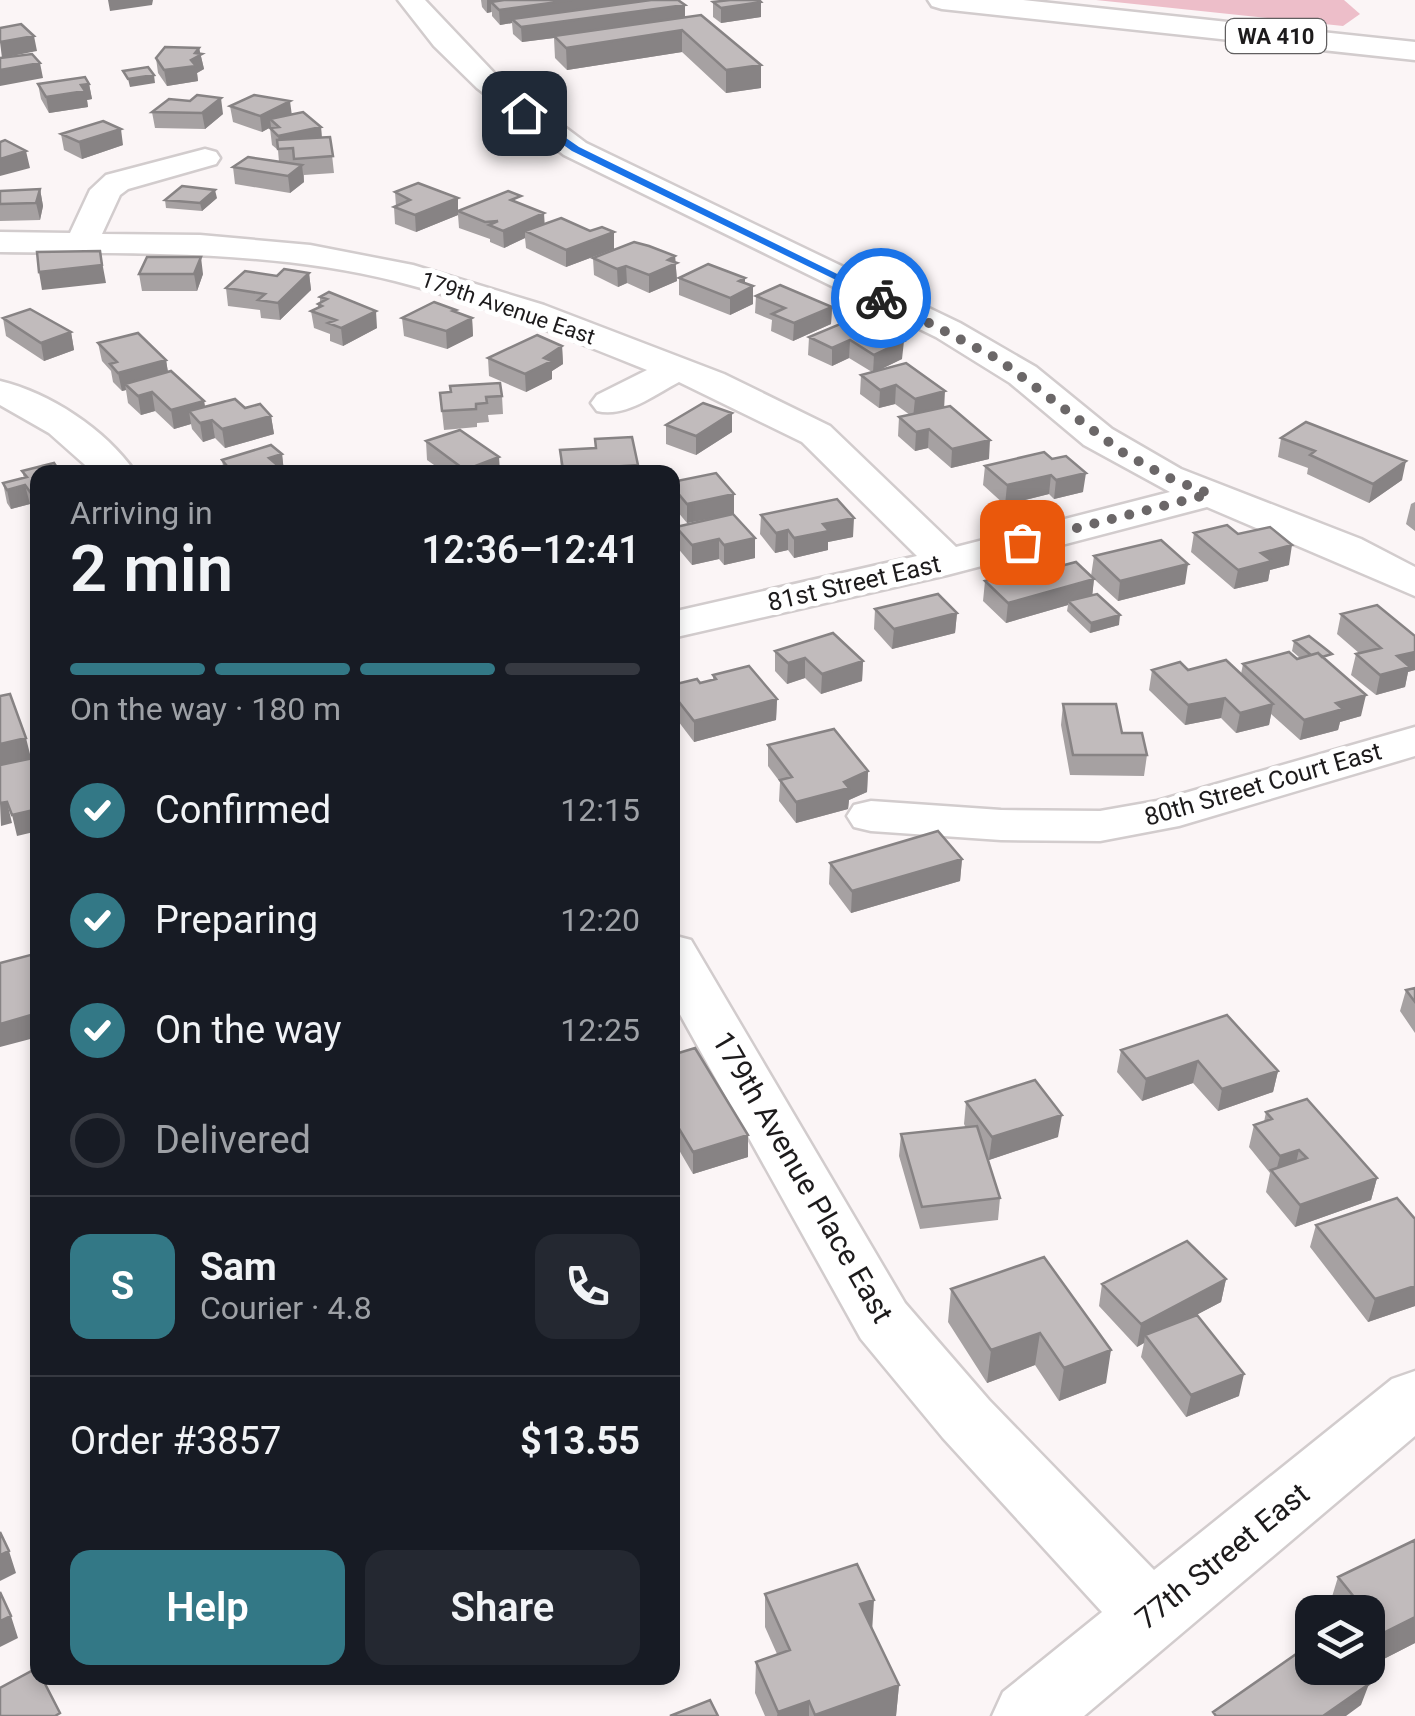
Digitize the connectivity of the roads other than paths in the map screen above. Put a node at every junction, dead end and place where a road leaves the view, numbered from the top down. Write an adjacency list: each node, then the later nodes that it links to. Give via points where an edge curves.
1 (411, 0): 13 (street, via 428,25 548,133 948,330 1023,375 1122,452)
2 (942, 0): 5 (highway, WA 410)
3 (1026, 0): 4 (highway, WA 410)
4 (1415, 41)
5 (1415, 51)
6 (205, 158): 7 (street, via 117,182 106,190)
7 (83, 240): 8 (street, 179th Avenue East); 9 (street, 179th Avenue East, via 260,249 400,272 532,312)
8 (0, 242)
9 (677, 368): 11 (street); 14 (street, 179th Avenue East, via 816,434)
10 (0, 392): 12 (street, via 36,405)
11 (610, 403)
12 (108, 465)
13 (1210, 494): 14 (street, 81st Street East); 15 (street)
14 (947, 562): 16 (street, 81st Street East)
15 (1415, 583)
16 (680, 623)
17 (1415, 741): 18 (street, 80th Street Court East, via 1162,815 1100,826)
18 (871, 816)
19 (680, 966): 21 (street, 179th Avenue Place East, via 883,1321 966,1420)
20 (1415, 1398): 21 (street, 77th Street East)
21 (1150, 1614): 22 (street, 77th Street East)
22 (1029, 1716)

